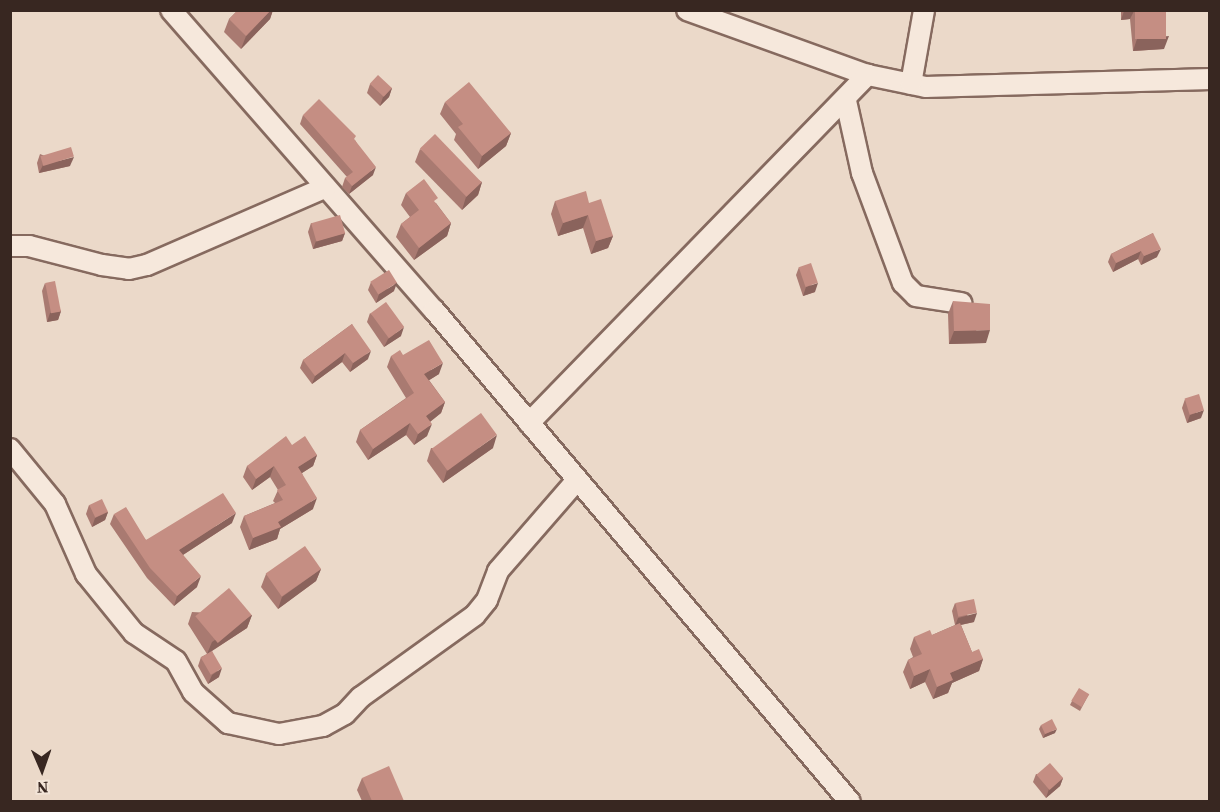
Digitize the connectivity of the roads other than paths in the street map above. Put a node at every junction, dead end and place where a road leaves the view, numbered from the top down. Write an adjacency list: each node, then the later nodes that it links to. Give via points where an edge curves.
1 (171, 10): 8 (street)
2 (687, 10): 4 (street)
3 (924, 10): 6 (street)
4 (868, 75): 6 (street); 7 (street)
5 (1209, 79): 6 (street, via 1014,87)
6 (911, 84)
7 (846, 101): 10 (street, via 862,173 903,283 916,296); 11 (street)
8 (326, 187): 9 (street, via 147,266 111,266 29,246); 11 (street)
9 (10, 246)
10 (961, 303)
11 (529, 423): 13 (street)
12 (10, 449): 13 (street, via 55,504 86,574 134,633 176,661 193,692 228,723 279,734 323,726 345,714 361,697 475,615 487,600 498,571)
13 (578, 480): 14 (street)
14 (850, 801)

